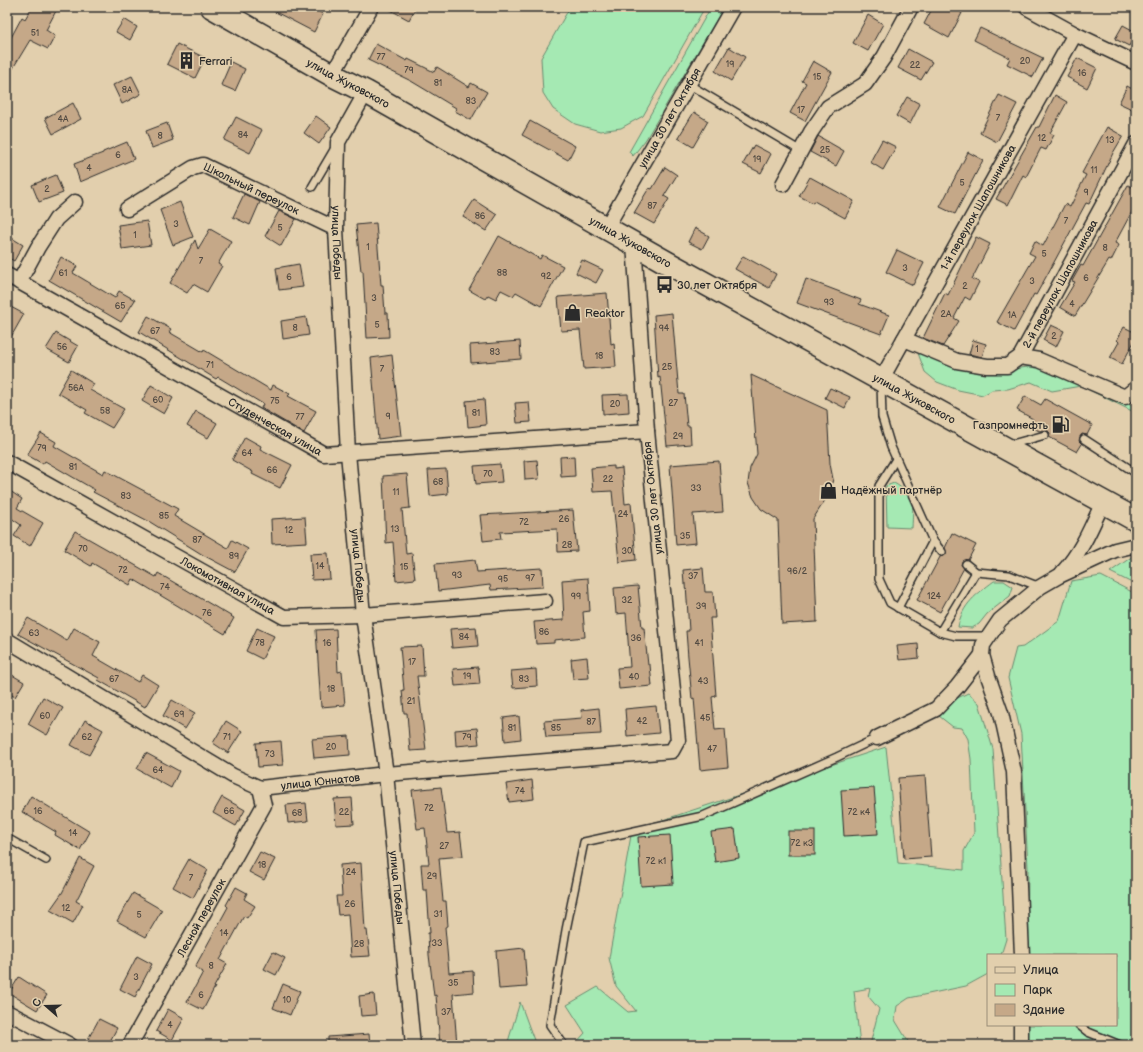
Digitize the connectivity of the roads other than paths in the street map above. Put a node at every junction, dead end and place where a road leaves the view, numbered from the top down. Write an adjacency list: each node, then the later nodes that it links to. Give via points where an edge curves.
1 (212, 7): 8 (main road, улица Жуковского)
2 (371, 7): 8 (street)
3 (733, 7): 9 (street, улица 30 лет Октября)
4 (910, 7): 13 (street, via 884,57 865,84 828,107)
5 (1032, 9): 6 (street)
6 (1075, 34): 7 (street); 22 (street, 1-й переулок Шапошникова)
7 (1135, 61)
8 (332, 75): 10 (main road, улица Жуковского)
9 (688, 84): 13 (lane); 18 (street, улица 30 лет Октября)
10 (366, 92): 11 (street, улица Победы); 18 (main road, улица Жуковского)
11 (338, 142): 15 (lane); 19 (street, улица Победы)
12 (1136, 144): 23 (street, 2-й переулок Шапошникова)
13 (801, 151): 14 (street)
14 (783, 184)
15 (312, 187)
16 (75, 202): 21 (street, via 56,219)
17 (127, 209): 19 (street, Школьный переулок, via 193,168 203,166)
18 (606, 228): 20 (main road, улица Жуковского)
19 (336, 229): 30 (street, улица Победы)
20 (634, 244): 24 (main road, улица Жуковского); 26 (street, улица 30 лет Октября)
21 (13, 279): 30 (street, Студенческая улица, via 324,454)
22 (904, 339): 23 (street, 2-й переулок Шапошникова, via 957,361 987,366 1007,366); 24 (street, 1-й переулок Шапошникова)
23 (1020, 357): 25 (street, via 1039,360 1125,397)
24 (881, 380): 29 (main road, улица Жуковского); 31 (lane, via 882,417)
25 (1136, 388)
26 (647, 431): 30 (street, Студенческая улица); 51 (street, улица 30 лет Октября, via 678,740)
27 (1045, 435): 29 (lane)
28 (1084, 439): 33 (lane)
29 (1005, 446): 34 (main road, улица Жуковского)
30 (348, 453): 45 (street, улица Победы)
31 (896, 459): 36 (lane); 44 (lane, via 879,486 879,579 890,604)
32 (7, 462): 45 (street, Локомотивная улица, via 284,616)
33 (1136, 473)
34 (1103, 502): 35 (main road, улица Жуковского); 41 (street, via 1084,541)
35 (1136, 520)
36 (933, 541): 38 (lane); 44 (lane)
37 (1136, 545): 41 (street, via 1115,550)
38 (942, 552)
39 (966, 564): 40 (lane)
40 (976, 572): 42 (lane, via 1009,575); 46 (lane)
41 (1059, 576): 42 (street)
42 (1040, 587): 47 (street, via 1014,606)
43 (545, 601): 45 (street, Локомотивная улица)
44 (898, 608): 46 (lane)
45 (363, 615): 52 (street, улица Победы)
46 (940, 632): 47 (lane, via 956,636)
47 (988, 636): 49 (street, via 983,644)
48 (7, 640): 53 (street, via 233,776)
49 (982, 655): 50 (street, via 936,709); 56 (street, via 1001,713 1014,772)
50 (877, 738): 63 (lane, via 703,816 584,842 550,1026)
51 (672, 750): 52 (street, улица Юннатов)
52 (386, 774): 53 (street, улица Юннатов); 62 (street, улица Победы)
53 (260, 788): 61 (street, Лесной переулок, via 264,805)
54 (7, 838): 55 (lane)
55 (46, 860)
56 (1022, 954)
57 (7, 1012): 60 (street)
58 (1021, 1026): 64 (street)
59 (1080, 1026): 65 (lane, via 1088,1032)
60 (70, 1045)
61 (130, 1045)
62 (413, 1045)
63 (564, 1045)
64 (1021, 1045)
65 (1120, 1045)

